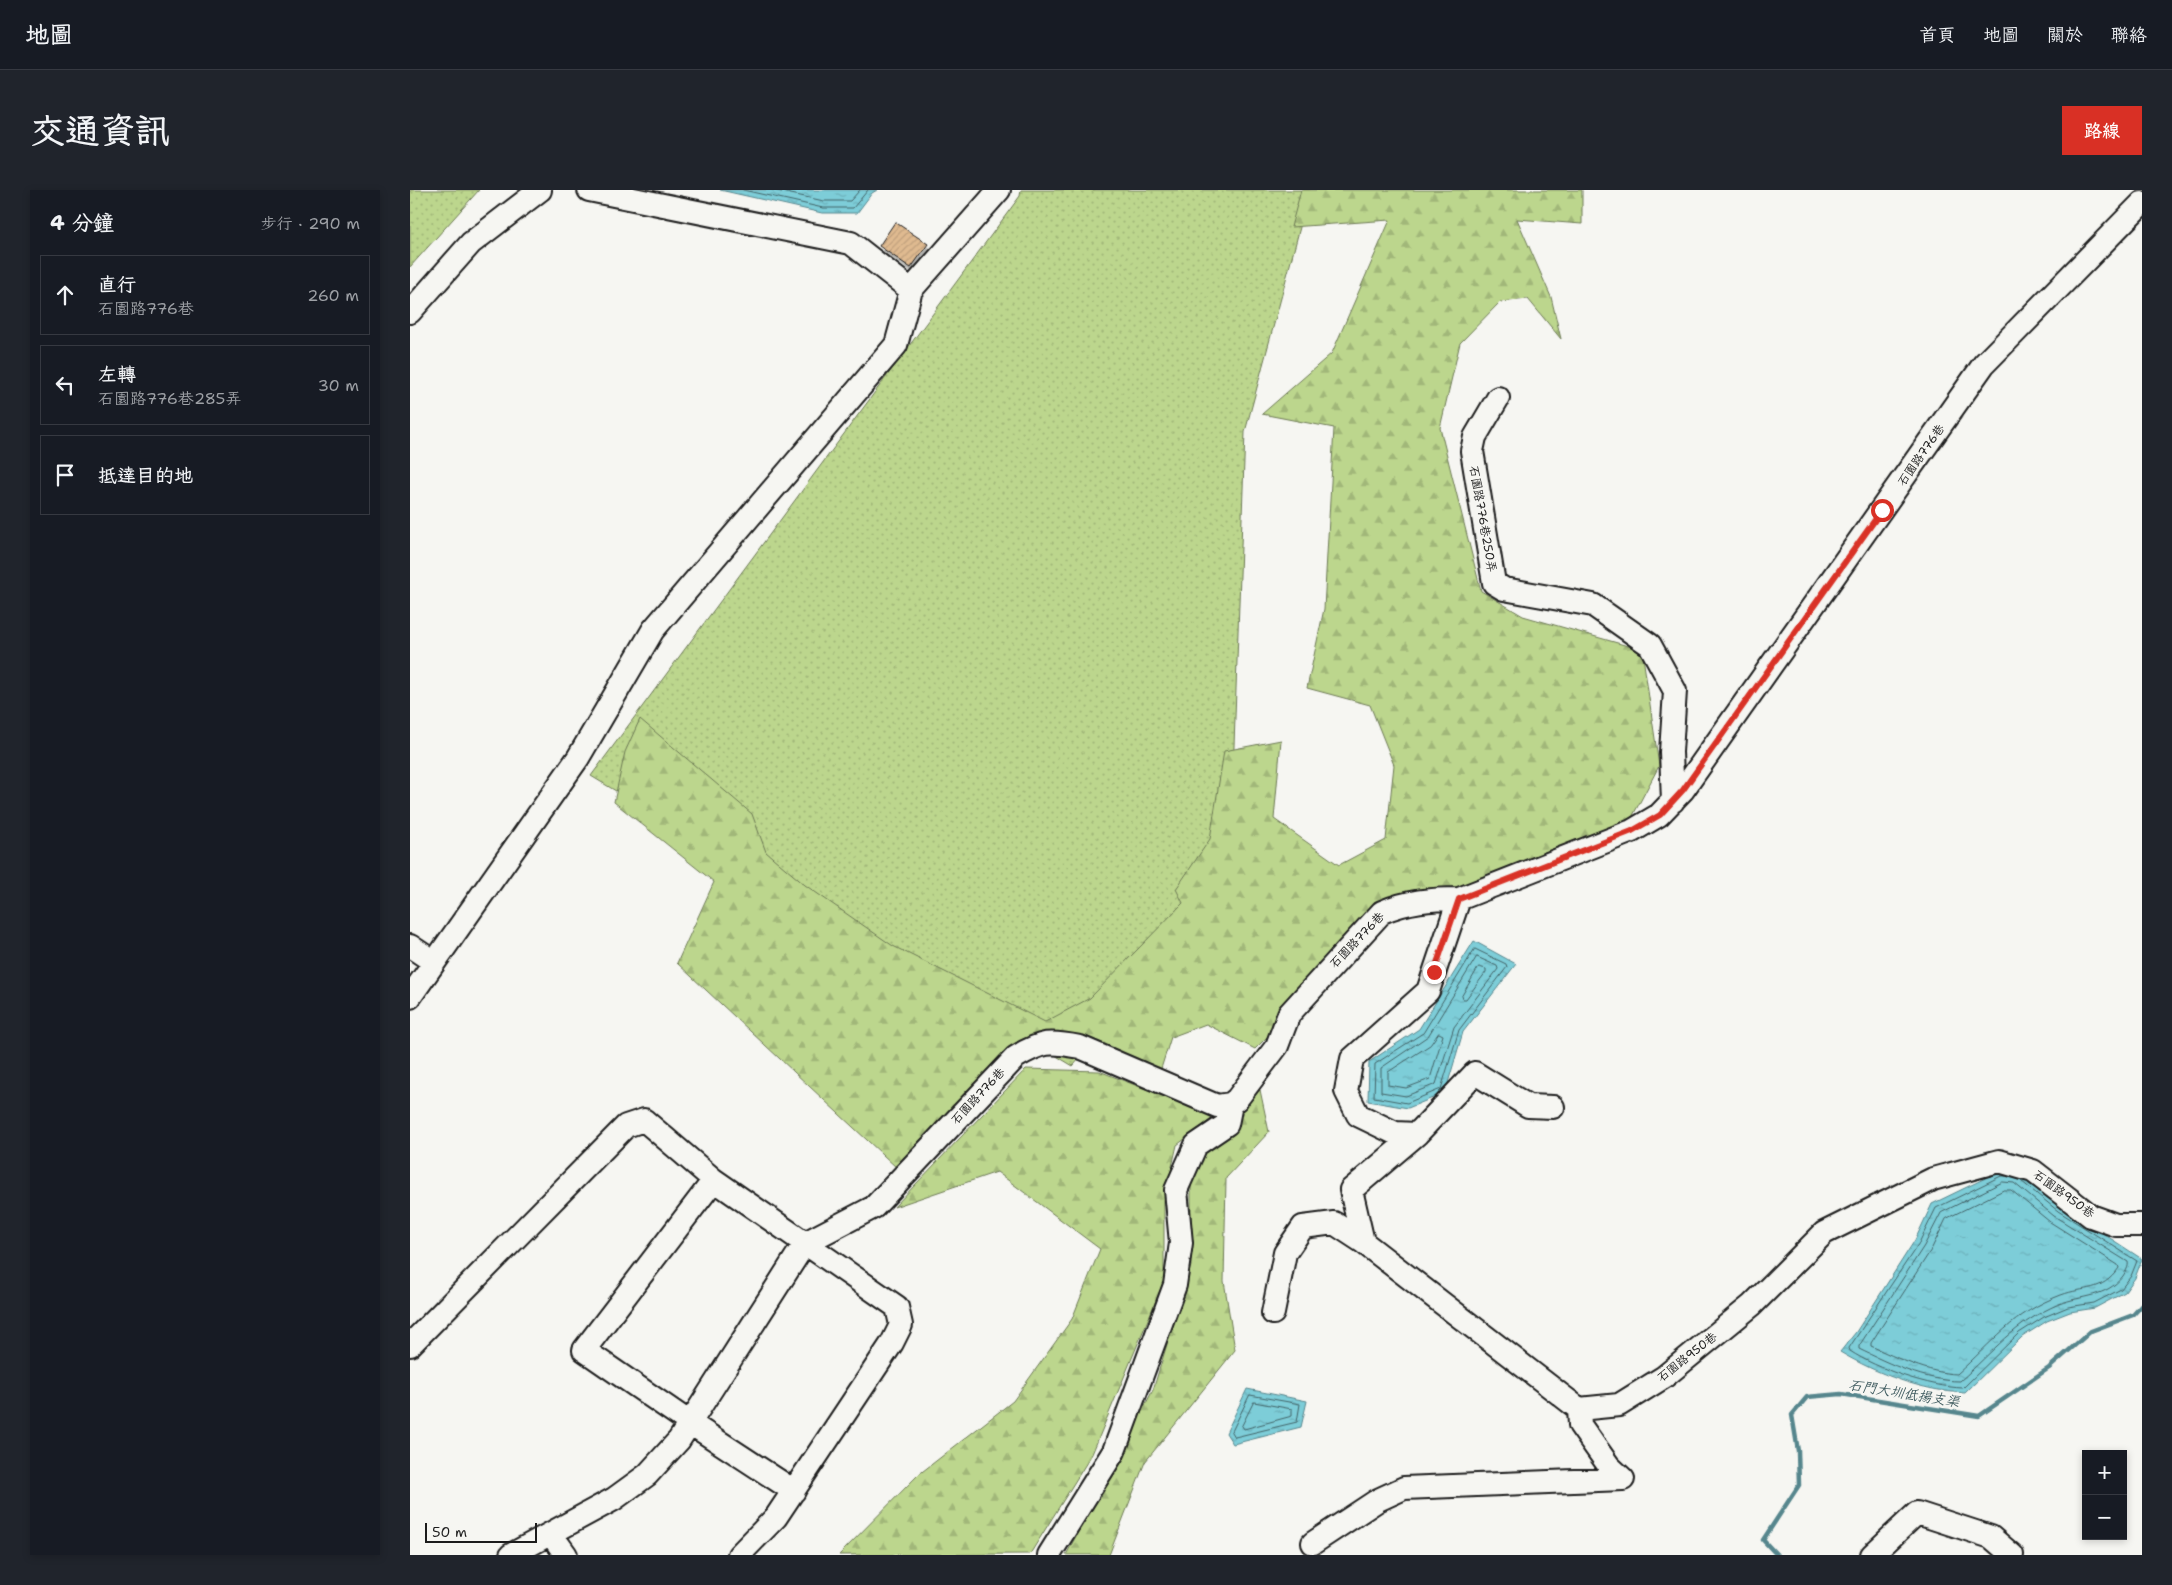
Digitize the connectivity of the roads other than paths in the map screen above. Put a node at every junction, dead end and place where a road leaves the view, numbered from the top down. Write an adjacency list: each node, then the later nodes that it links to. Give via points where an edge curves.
1 (540, 190): 6 (lane, via 471,243)
2 (589, 190): 5 (lane, via 851,243)
3 (999, 190): 5 (lane)
4 (2142, 203): 8 (lane, 石園路776巷, via 1984,364)
5 (911, 290): 11 (lane, via 896,344 653,630 578,758)
6 (410, 312)
7 (1498, 398): 8 (lane, 石園路776巷250弄, via 1475,437 1472,452 1494,583 1504,589 1593,605 1650,645 1675,691 1671,752)
8 (1673, 801): 9 (lane, 石園路776巷, via 1660,815 1632,831)
9 (1459, 899): 13 (lane, 石園路776巷, via 1399,904 1382,912 1289,1014 1277,1046 1264,1067); 15 (lane, via 1428,991 1352,1059 1346,1091 1358,1115 1394,1133)
10 (410, 946): 11 (lane)
11 (434, 962): 12 (lane)
12 (410, 997)
13 (1231, 1104): 19 (lane, 石園路776巷, via 1217,1106 1080,1047 1058,1042 1036,1044 1009,1063 874,1208); 30 (lane, via 1227,1124 1196,1145 1176,1190 1180,1243 1175,1286 1114,1451)
14 (1553, 1107): 15 (lane, via 1528,1106 1475,1073)
15 (1417, 1134): 18 (lane, via 1351,1190)
16 (714, 1180): 19 (lane); 21 (lane, via 644,1120 626,1126); 23 (lane, via 584,1350)
17 (2142, 1225): 22 (lane, 石園路950巷, via 2116,1225 2091,1216 2033,1170 1999,1161 1934,1178 1824,1233 1752,1305 1664,1377 1619,1405)
18 (1363, 1242): 20 (lane, via 1334,1223 1303,1227 1285,1253); 22 (lane)
19 (805, 1243): 23 (lane); 24 (lane, via 897,1307 901,1325)
20 (1273, 1313)
21 (410, 1345)
22 (1579, 1409): 26 (lane, via 1580,1425 1609,1466 1623,1479 1404,1488 1378,1500)
23 (690, 1423): 24 (lane); 25 (lane, via 647,1475 614,1499)
24 (794, 1491): 29 (lane, via 776,1517)
25 (551, 1534): 27 (lane); 28 (lane)
26 (1313, 1543)
27 (511, 1555)
28 (566, 1555)
29 (739, 1555)
30 (1049, 1555)
31 (1872, 1555): 32 (lane, via 1917,1512 1991,1538)
32 (2012, 1555)

